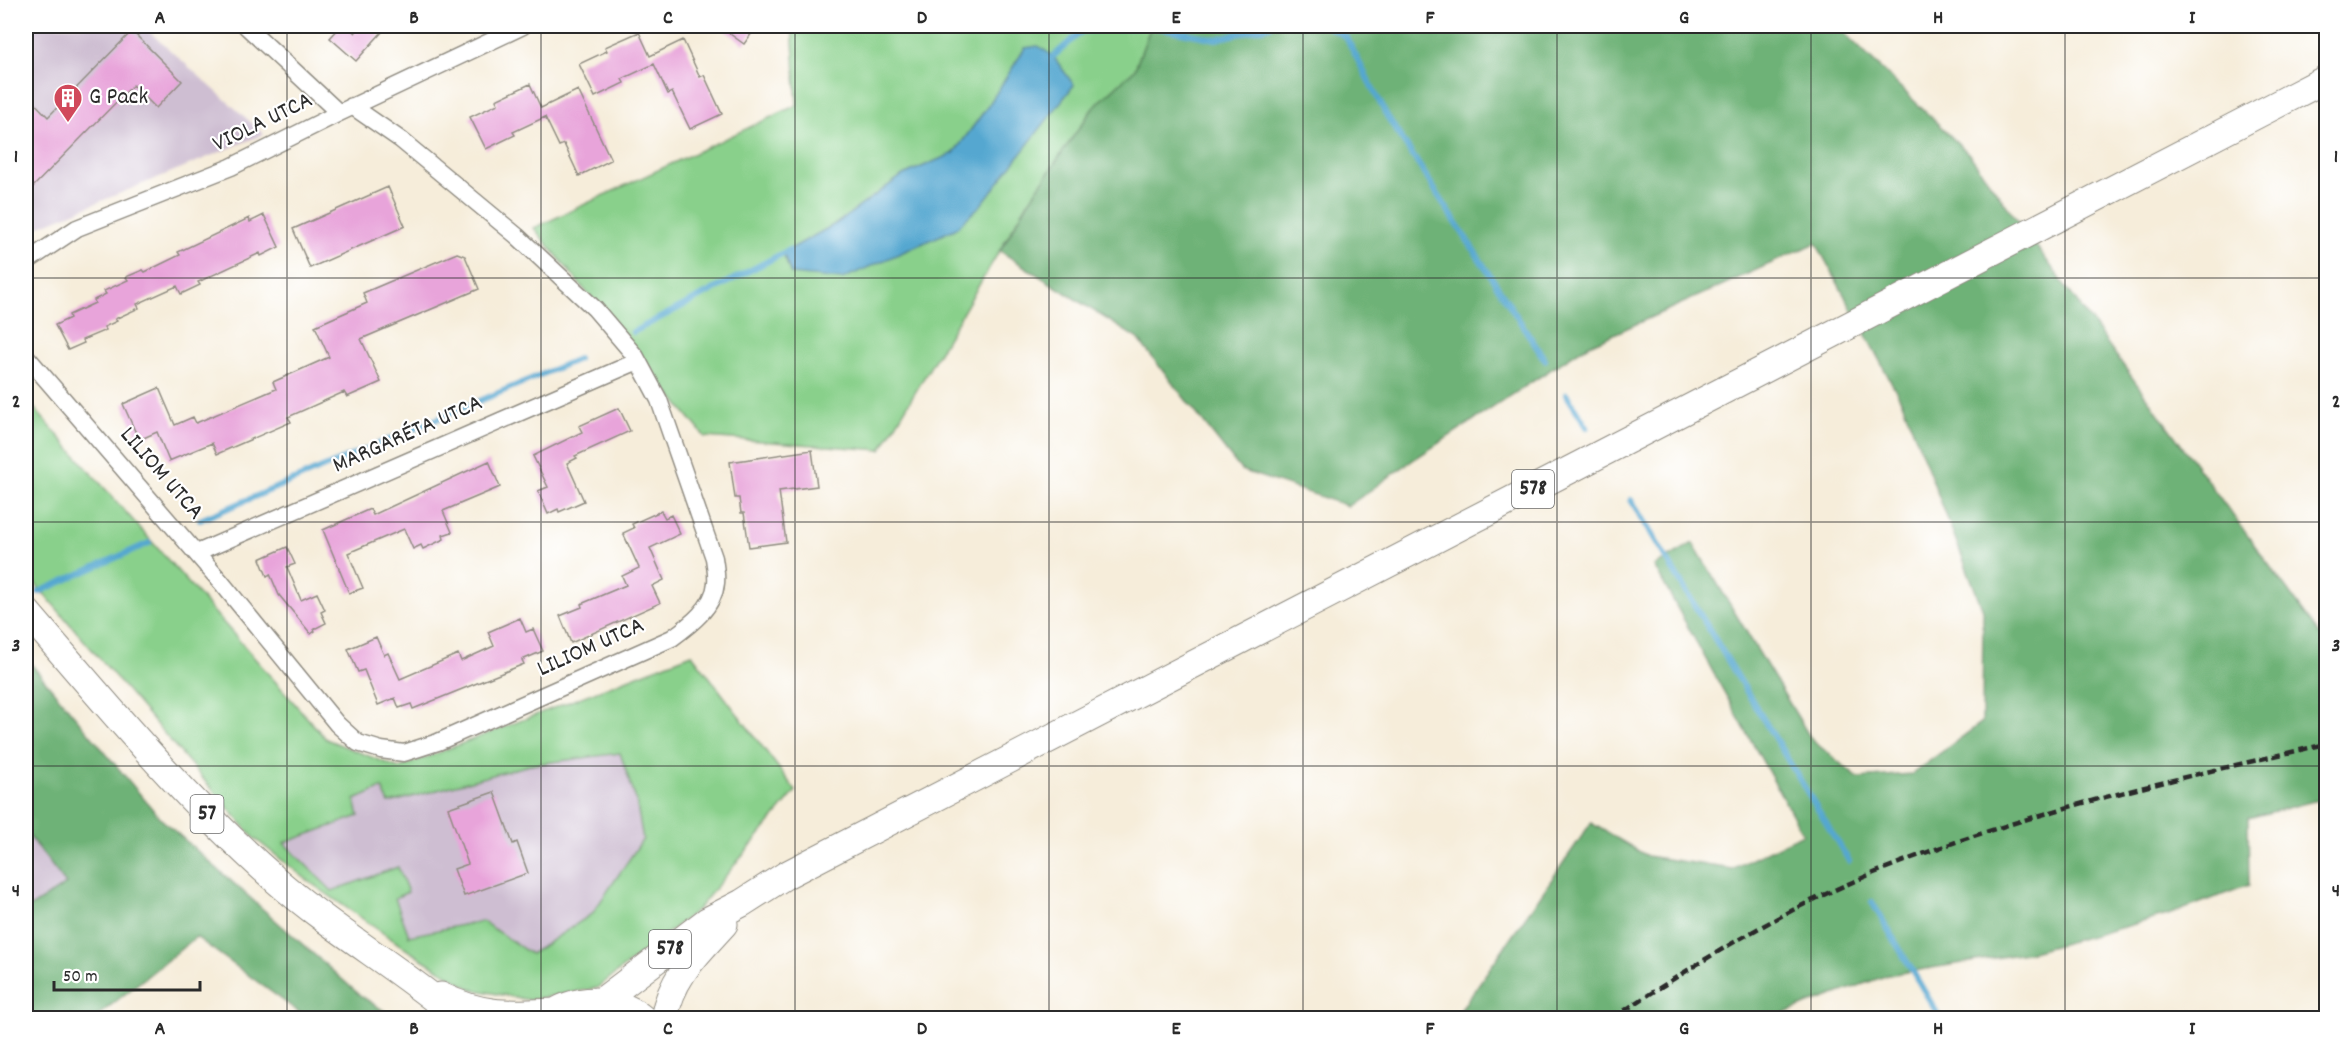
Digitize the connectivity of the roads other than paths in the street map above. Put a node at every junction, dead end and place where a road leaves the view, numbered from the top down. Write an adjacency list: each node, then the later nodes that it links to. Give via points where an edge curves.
1 (246, 26): 4 (street, LILIOM UTCA)
2 (523, 26): 4 (street, VIOLA UTCA)
3 (2326, 79): 10 (main road, 578, via 860,836)
4 (345, 110): 5 (street, VIOLA UTCA, via 231,167 77,228); 7 (street, LILIOM UTCA, via 401,140 517,236 595,309)
5 (26, 262)
6 (26, 356): 8 (street, LILIOM UTCA)
7 (638, 361): 8 (street, MARGARÉTA UTCA); 8 (street, LILIOM UTCA, via 659,400 714,558 716,583 712,597 694,622 672,638 438,742 404,753 358,742 337,724)
8 (197, 553)
9 (26, 611): 11 (main road, 57, via 157,763 230,837 320,917)
10 (742, 903): 12 (main road, 578, via 707,921); 16 (main road, 578, via 680,975 670,993)
11 (418, 985): 13 (main road, 57, via 477,1011); 14 (main road, 57)
12 (602, 1001): 13 (main road, 57, via 573,1004); 15 (main road, 57)
13 (551, 1015)
14 (458, 1018)
15 (642, 1018)
16 (664, 1018)

